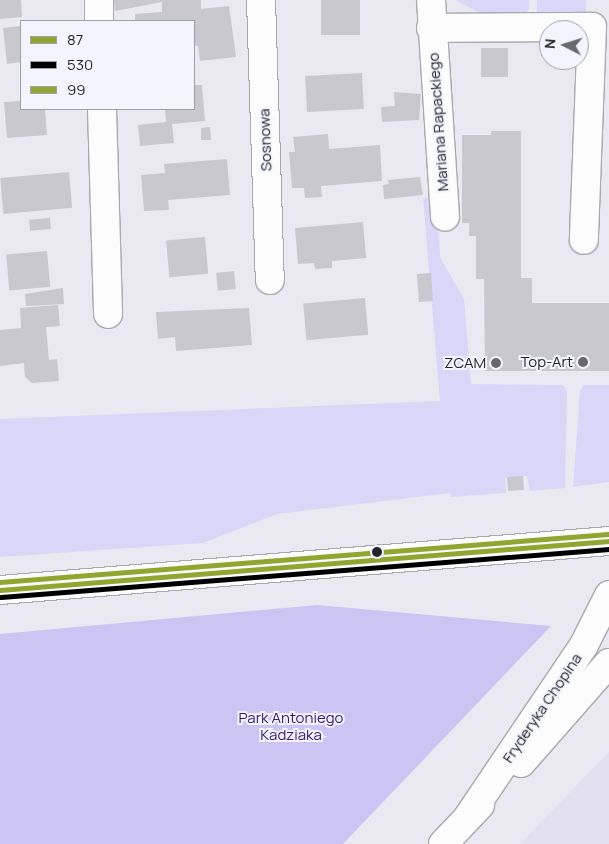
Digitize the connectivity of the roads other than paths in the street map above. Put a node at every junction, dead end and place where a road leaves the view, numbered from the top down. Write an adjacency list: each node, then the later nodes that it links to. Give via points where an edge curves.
1 (99, 0): 4 (street)
2 (261, 0): 10 (street, Sosnowa)
3 (431, 0): 5 (street, Mariana Rapackiego)
4 (99, 20)
5 (431, 28): 6 (street, via 592,27); 8 (street, Mariana Rapackiego)
6 (599, 104): 9 (street)
7 (102, 110): 11 (street)
8 (445, 217)
9 (584, 240)
10 (270, 280)
11 (108, 314)
12 (609, 541): 13 (street)
13 (0, 590)
14 (609, 595): 16 (street, Fryderyka Chopina, via 584,645)
15 (609, 663): 16 (street, Fryderyka Chopina, via 544,740)
16 (468, 817): 17 (street, Fryderyka Chopina)
17 (443, 844)

